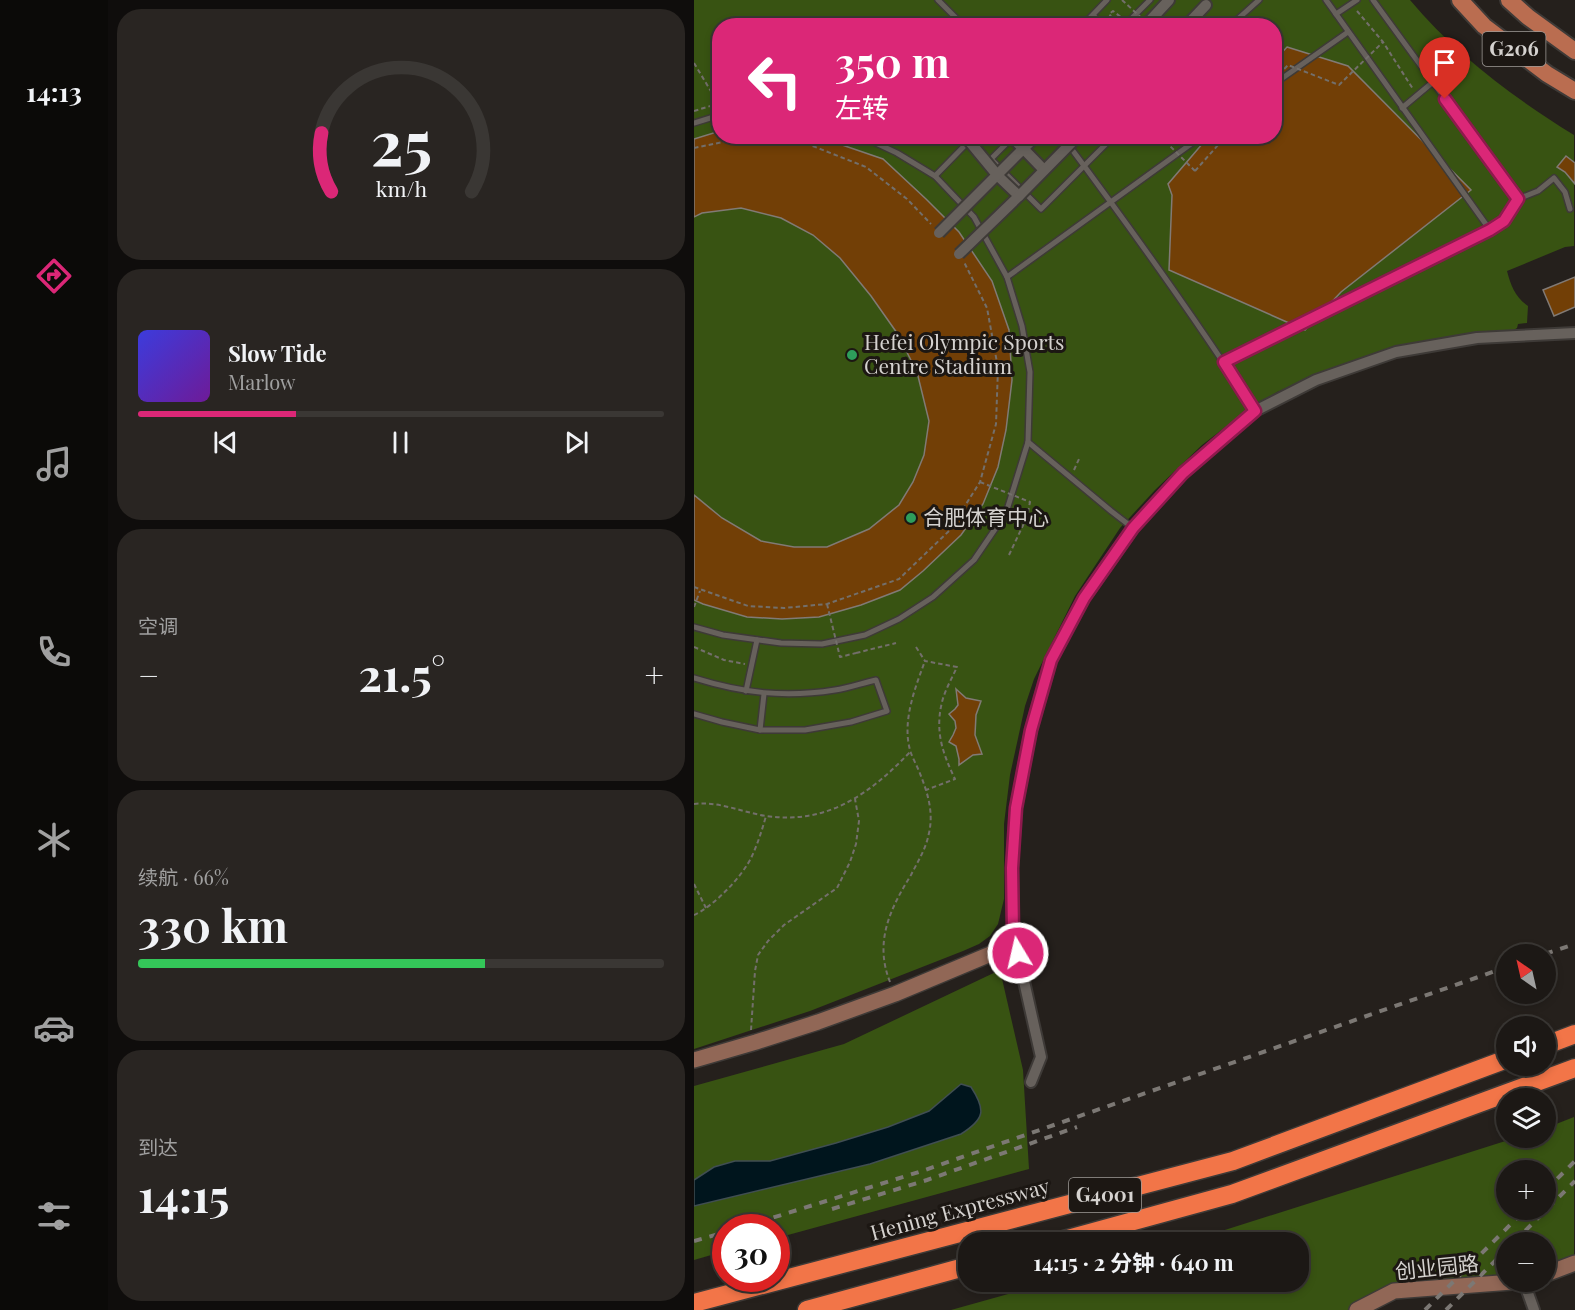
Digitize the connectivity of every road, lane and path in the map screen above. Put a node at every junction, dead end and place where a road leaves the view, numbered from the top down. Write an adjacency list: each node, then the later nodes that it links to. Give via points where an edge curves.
1 (938, 0): 15 (lane)
2 (1107, 0): 14 (lane)
3 (1122, 0): 21 (path, bridge)
4 (1150, 0): 20 (lane)
5 (1170, 0): 22 (street)
6 (1259, 0): 24 (lane)
7 (1326, 0): 13 (lane)
8 (1373, 0): 32 (lane)
9 (1460, 0): 33 (main road, G206, via 1484,26)
10 (1509, 0): 27 (main road, G206)
11 (1354, 2): 13 (lane); 26 (path)
12 (1206, 5): 23 (street)
13 (1336, 14): 25 (lane)
14 (1093, 15): 16 (lane); 17 (lane)
15 (956, 18)
16 (1090, 18)
17 (1096, 18)
18 (1112, 18): 19 (path, via 1109,14 1113,10)
19 (1120, 18)
20 (1132, 18)
21 (1141, 18)
22 (1155, 18)
23 (1194, 18)
24 (1239, 18)
25 (1348, 32): 29 (lane); 37 (lane)
26 (1383, 42): 29 (path, bridge, via 1339,85); 35 (path)
27 (1574, 51)
28 (694, 63): 34 (path)
29 (1296, 69): 30 (path, bridge, via 1288,65); 31 (lane)
30 (1282, 72)
31 (1282, 77)
32 (1433, 82): 35 (lane); 62 (lane)
33 (1574, 91)
34 (712, 93)
35 (1417, 96): 37 (lane)
36 (712, 106): 38 (path)
37 (1402, 108): 65 (lane)
38 (694, 111)
39 (712, 117): 40 (lane)
40 (694, 123)
41 (713, 144): 55 (path)
42 (803, 144): 66 (path, via 866,167 907,199)
43 (878, 144): 59 (lane)
44 (965, 144): 59 (lane)
45 (972, 144): 60 (street, bridge)
46 (1005, 144): 57 (lane, via 991,159 1041,209)
47 (1019, 144): 56 (street, bridge)
48 (1029, 144): 56 (street, bridge)
49 (1068, 144): 57 (lane)
50 (1070, 144): 58 (street, bridge)
51 (1106, 144): 57 (lane)
52 (1168, 144): 54 (path, bridge, via 1195,171)
53 (1191, 144): 63 (lane)
54 (1219, 144)
55 (694, 148)
56 (1024, 149): 58 (street, bridge); 60 (street, bridge)
57 (1084, 166): 63 (lane)
58 (1044, 170): 61 (street, bridge)
59 (935, 176): 68 (lane, via 974,217)
60 (998, 176): 61 (street, bridge); 66 (street, bridge)
61 (1019, 196): 67 (street, bridge)
62 (1518, 199): 64 (lane, via 1538,191 1554,178 1565,192); 65 (lane, via 1504,221)
63 (1111, 202): 68 (lane); 70 (lane)
64 (1570, 209)
65 (1490, 230): 70 (lane)
66 (939, 232)
67 (959, 254): 73 (path, via 987,308 998,368 996,424)
68 (1007, 277): 72 (lane, via 1022,326 1030,372)
69 (1574, 333): 71 (street, via 1477,338 1396,352 1316,380)
70 (1224, 362): 71 (lane)
71 (1255, 411): 74 (street, via 1183,473)
72 (1028, 442): 74 (lane); 81 (lane, via 1006,513 974,560 933,597 900,619 865,635 822,644)
73 (980, 482): 75 (path, bridge, via 1030,502); 78 (path, via 949,531 899,579)
74 (1133, 528): 100 (street, via 1084,598 1051,660 1031,730 1016,808)
75 (1009, 555)
76 (694, 587): 77 (path)
77 (700, 591): 78 (path, via 748,606); 79 (path)
78 (827, 604): 82 (path, bridge, via 840,657)
79 (694, 607)
80 (694, 627): 81 (lane)
81 (757, 640): 86 (lane)
82 (896, 643)
83 (695, 647): 86 (path, via 724,660)
84 (916, 647): 85 (path)
85 (925, 661): 92 (path, via 909,718); 93 (path, via 957,667 942,700 938,730 955,779)
86 (752, 666): 88 (lane)
87 (694, 678): 88 (lane)
88 (746, 691): 89 (lane)
89 (764, 694): 91 (lane); 91 (lane, via 836,690 876,680 887,711 805,730)
90 (694, 714): 91 (lane)
91 (760, 730)
92 (910, 752): 93 (path); 94 (path, via 877,785)
93 (926, 790): 101 (path, via 932,811 930,832 885,931 886,971)
94 (855, 799): 96 (path, via 815,814 793,818); 104 (path, via 859,821 856,844 836,888 784,925 758,955)
95 (694, 804): 96 (path, via 709,803)
96 (766, 816): 98 (path, via 760,838 741,874)
97 (694, 884): 98 (path)
98 (706, 908): 99 (path)
99 (694, 915)
100 (1013, 932): 101 (street, via 993,953); 108 (street, via 1041,1057)
101 (895, 993): 104 (street)
102 (1574, 1034): 103 (highway)
103 (1556, 1041)
104 (751, 1044): 105 (street)
105 (694, 1060)
106 (1496, 1063): 115 (highway, Hening Expressway / G4001, via 1233,1161)
107 (1574, 1068): 109 (highway, G4001, via 1232,1194)
108 (1031, 1082)
109 (1093, 1232)
110 (1574, 1263): 112 (street)
111 (958, 1269): 116 (highway)
112 (1556, 1270)
113 (1496, 1283): 117 (street, 创业园路, via 1394,1291)
114 (1528, 1292): 118 (street)
115 (694, 1304)
116 (807, 1310)
117 (1357, 1310)
118 (1534, 1310)

